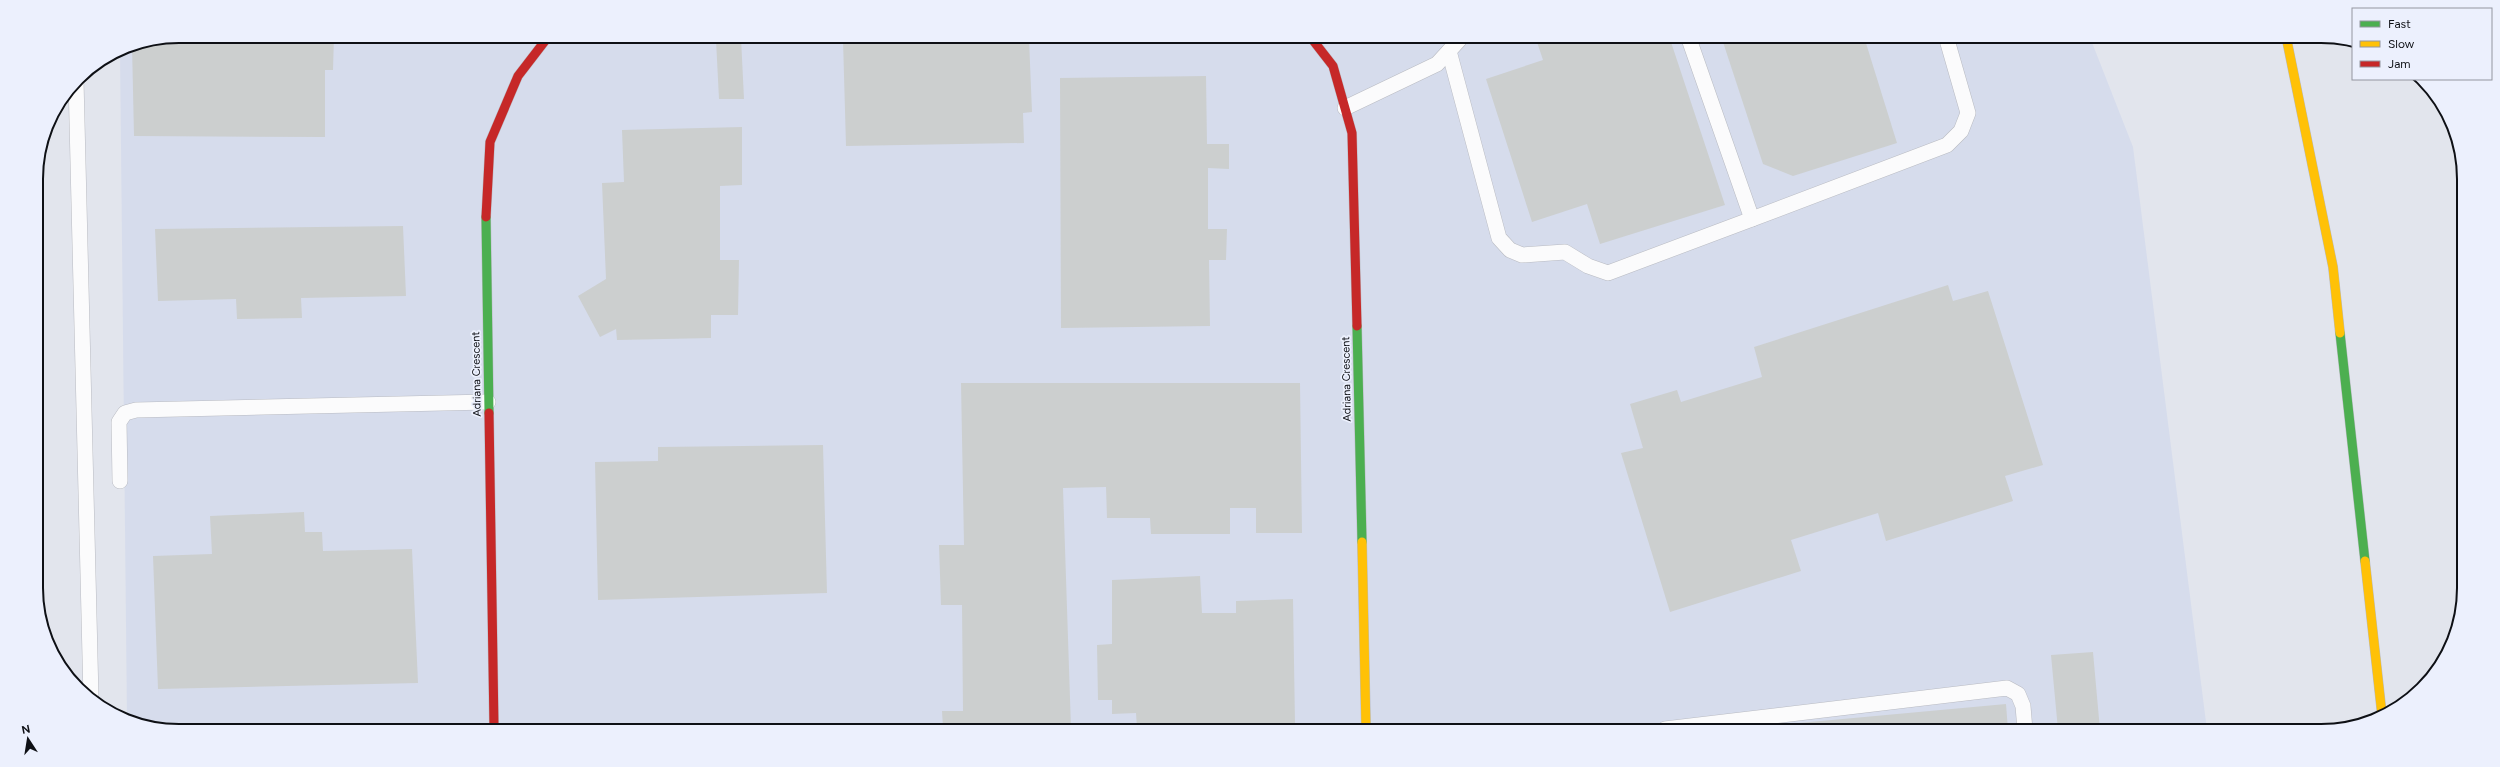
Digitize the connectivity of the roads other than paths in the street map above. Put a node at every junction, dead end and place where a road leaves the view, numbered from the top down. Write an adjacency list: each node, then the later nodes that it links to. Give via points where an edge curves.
1 (543, 43): 11 (main road, Adriana Crescent, via 518,76 490,142 486,216)
2 (1316, 43): 9 (main road, Adriana Crescent, via 1333,66)
3 (1456, 43): 7 (lane)
4 (1690, 43): 10 (lane)
5 (1948, 43): 10 (lane, via 1968,113 1961,131 1947,145)
6 (2287, 43): 14 (main road, via 2333,267)
7 (1449, 51): 9 (lane, via 1437,64); 10 (lane, via 1499,238 1510,250 1522,254 1565,252 1588,266 1608,272)
8 (76, 90): 13 (lane)
9 (1345, 108): 16 (main road, Adriana Crescent, via 1352,133)
10 (1752, 219)
11 (488, 402): 12 (lane, via 136,410 125,413 119,422); 15 (main road, Adriana Crescent)
12 (120, 481)
13 (91, 691)
14 (2381, 710)
15 (494, 724)
16 (1366, 724)
17 (1707, 724): 18 (lane, via 2007,688 2018,694 2023,706)
18 (2024, 724)

